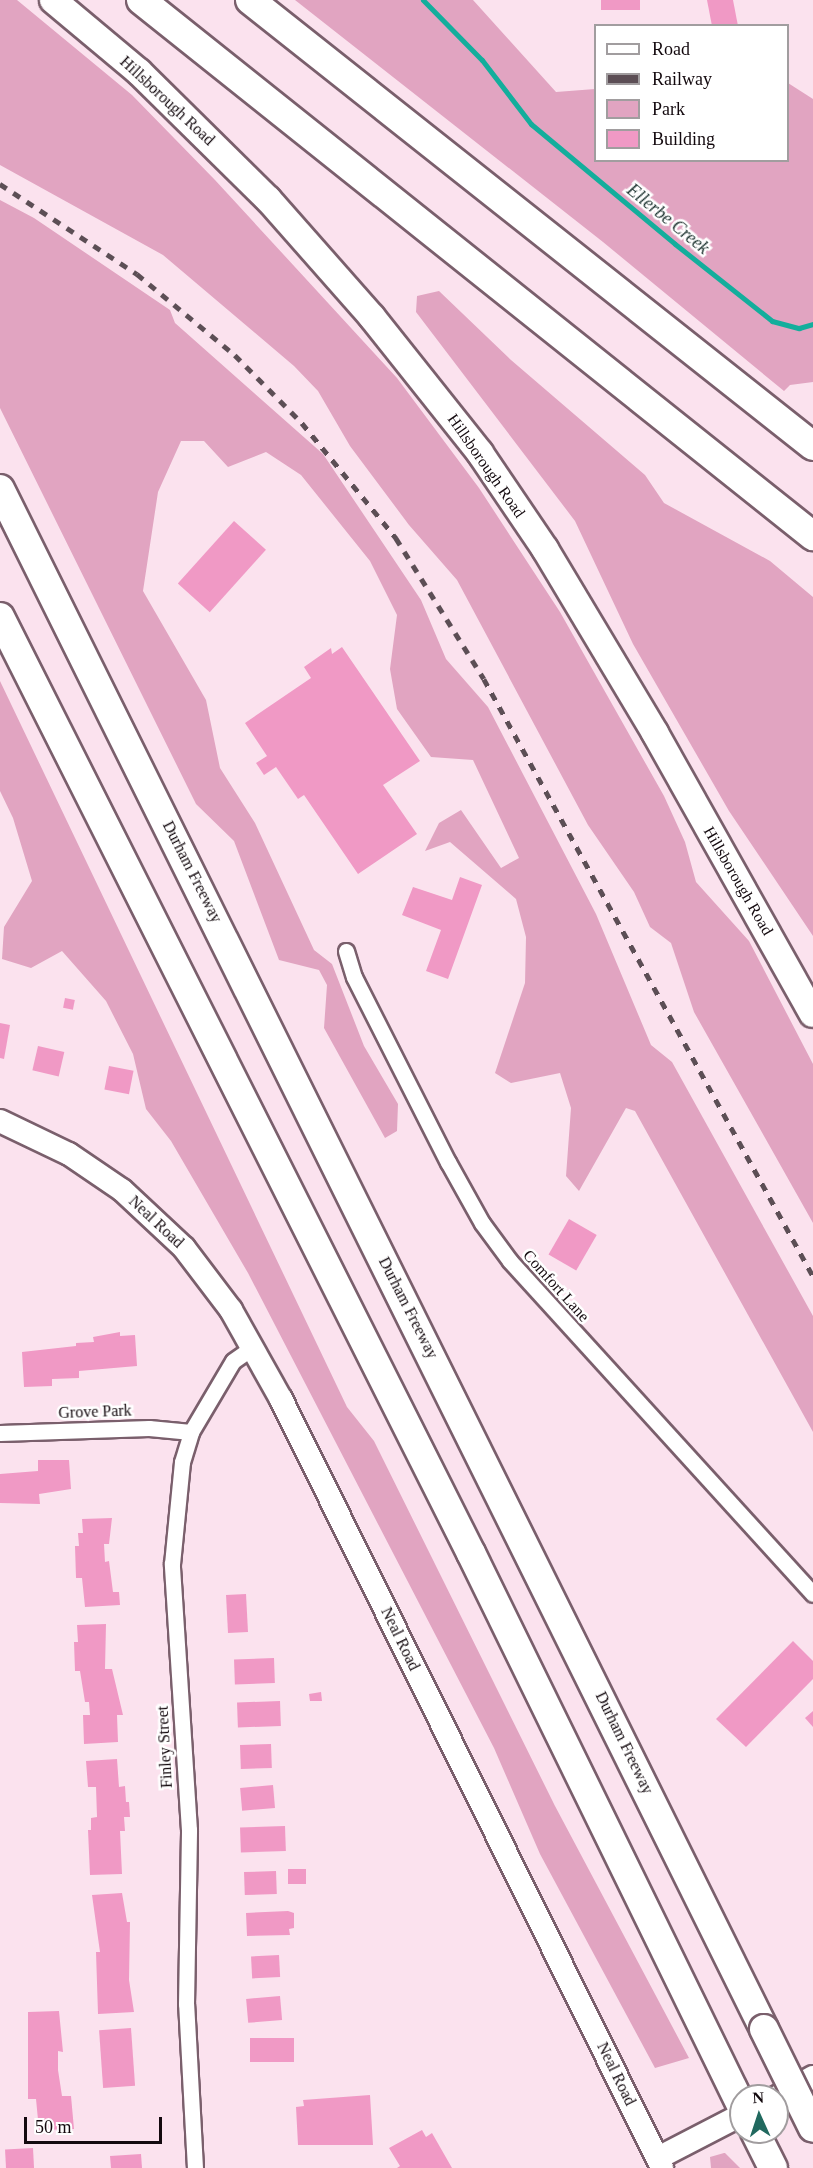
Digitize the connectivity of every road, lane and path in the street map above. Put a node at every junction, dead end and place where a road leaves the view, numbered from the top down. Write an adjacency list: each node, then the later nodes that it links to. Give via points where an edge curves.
1 (53, 0): 9 (main road, Hillsborough Road, via 139,72 268,199 372,317 480,453 545,549 655,733)
2 (141, 0): 6 (highway)
3 (250, 0): 4 (highway)
4 (813, 446)
5 (0, 489): 19 (highway, Durham Freeway, bridge)
6 (813, 536)
7 (0, 617): 16 (highway, via 471,1554)
8 (346, 951): 14 (street, Comfort Lane, via 354,977 448,1162 495,1242 554,1312)
9 (813, 1014)
10 (0, 1121): 11 (street, Neal Road, via 77,1159 150,1215 206,1274)
11 (253, 1347): 12 (street, Finley Street, via 233,1361); 21 (street, Neal Road)
12 (191, 1432): 13 (street, Grove Park, via 148,1428); 23 (street, Finley Street, via 182,1462 172,1564 189,1830 186,2004)
13 (0, 1433)
14 (813, 1594)
15 (813, 2077): 17 (street)
16 (730, 2084)
17 (789, 2090)
18 (729, 2122): 21 (street, Neal Road)
19 (813, 2128)
20 (761, 2144): 22 (highway)
21 (660, 2163)
22 (772, 2166)
23 (195, 2168)

